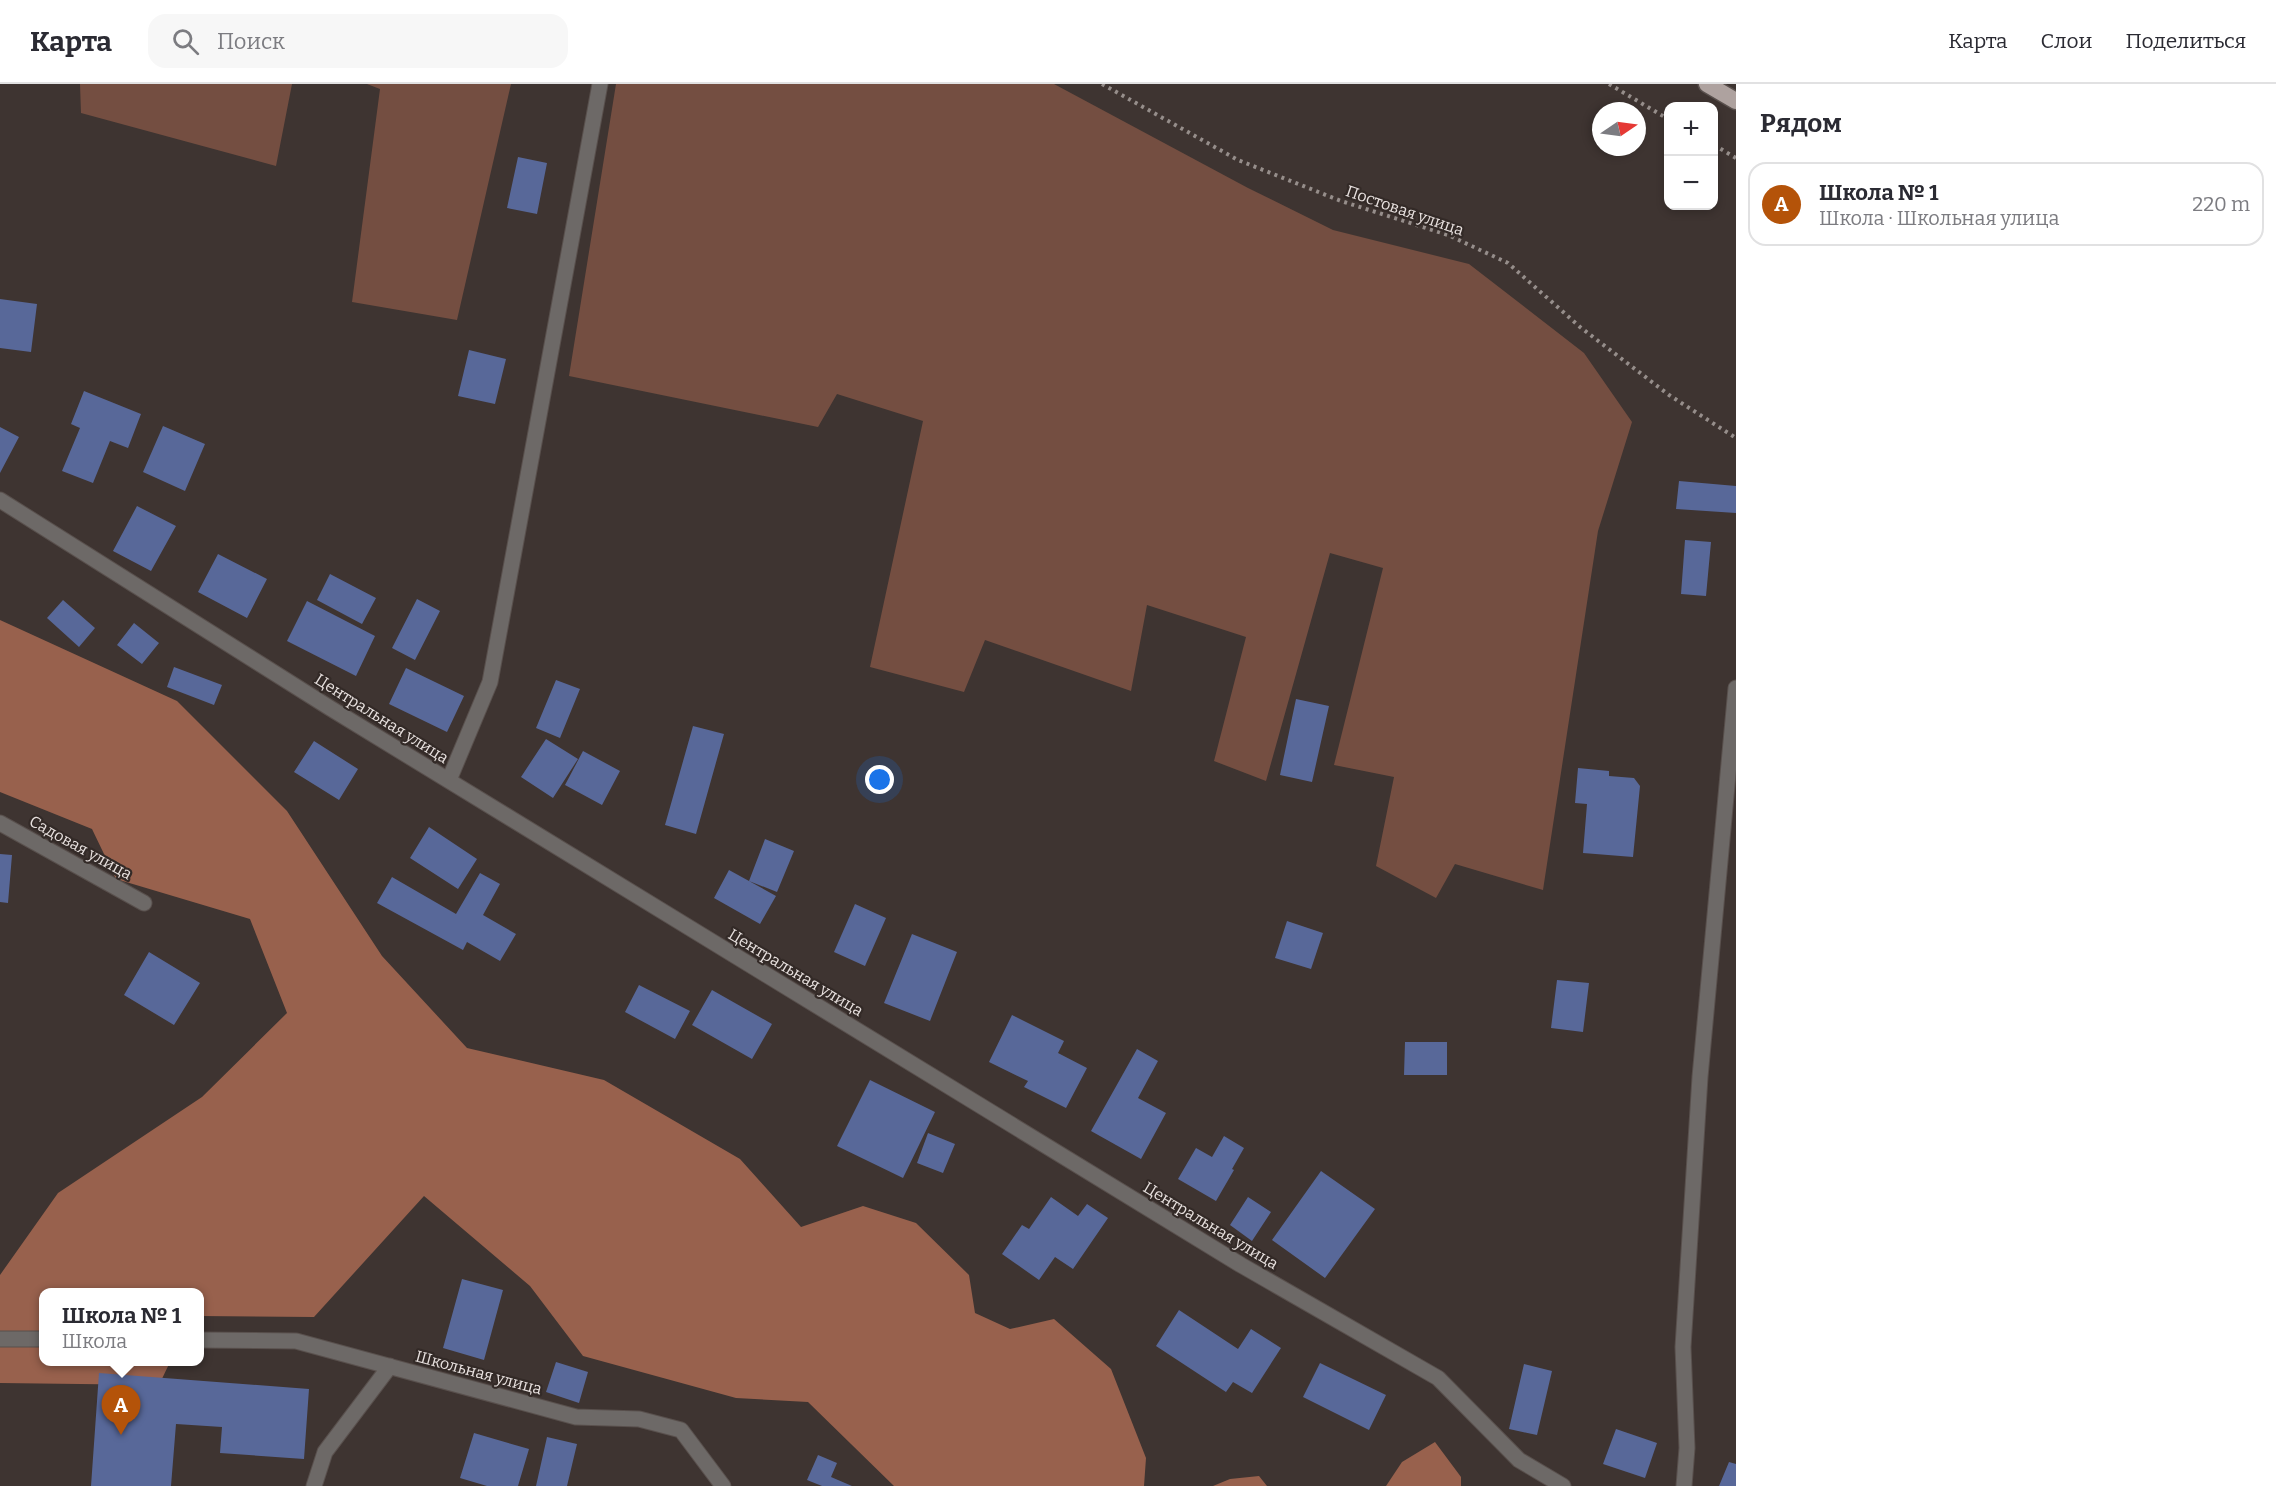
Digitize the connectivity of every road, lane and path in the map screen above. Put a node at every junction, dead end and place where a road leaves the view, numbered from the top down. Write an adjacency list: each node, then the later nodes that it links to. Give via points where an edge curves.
1 (600, 84): 12 (street, via 490,682)
2 (1102, 84): 9 (path, Постовая улица, via 1238,160 1341,201 1448,235 1508,263 1580,327 1669,395)
3 (1609, 84): 6 (path)
4 (1707, 84): 5 (highway)
5 (1736, 101)
6 (1664, 117)
7 (1718, 148): 8 (path)
8 (1736, 158)
9 (1736, 438)
10 (0, 500): 12 (street, Центральная улица)
11 (1736, 688): 22 (street, via 1700,1077 1683,1347 1687,1448)
12 (449, 780): 21 (street, Центральная улица, via 1241,1264 1438,1378 1519,1460)
13 (0, 823): 14 (street, Садовая улица)
14 (144, 903)
15 (0, 1339): 16 (street)
16 (39, 1339)
17 (204, 1340): 18 (street, Школьная улица, via 296,1341)
18 (390, 1366): 19 (street, via 325,1452); 20 (street, Школьная улица, via 576,1418 639,1419 681,1430)
19 (314, 1486)
20 (723, 1486)
21 (1563, 1486)
22 (1684, 1486)

